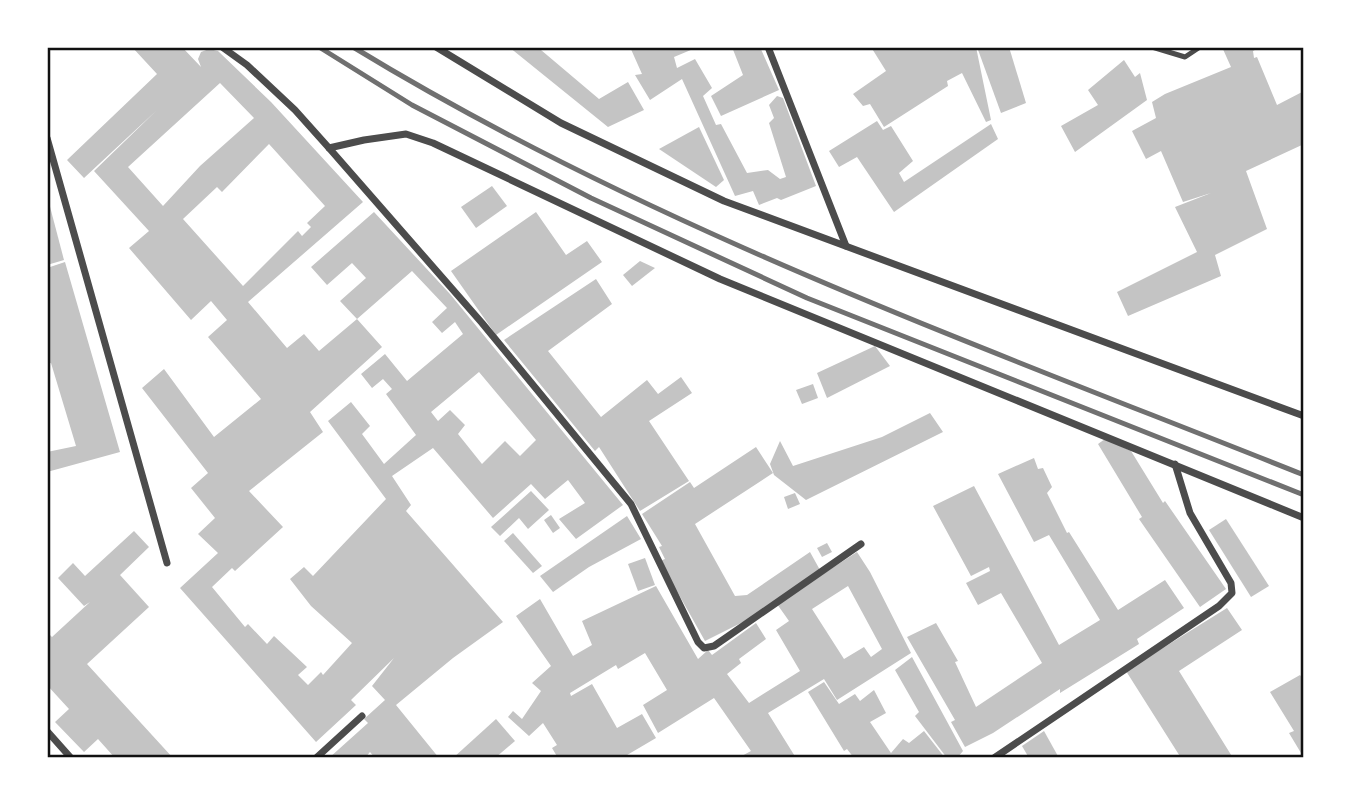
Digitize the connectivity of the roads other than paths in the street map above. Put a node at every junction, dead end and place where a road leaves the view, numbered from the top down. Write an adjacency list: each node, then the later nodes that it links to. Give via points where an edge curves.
1 (222, 47): 7 (street, via 295,110)
2 (436, 47): 8 (street, via 561,123 723,201)
3 (768, 47): 8 (street)
4 (1152, 47): 5 (lane, via 1185,57)
5 (1200, 47)
6 (47, 138): 13 (street)
7 (329, 148): 10 (street, via 406,134 433,143 720,279); 12 (street, via 631,504 704,648 714,646)
8 (846, 246): 9 (street)
9 (1304, 416)
10 (1175, 464): 11 (street); 16 (street, via 1190,513 1231,583 1232,593)
11 (1304, 518)
12 (862, 544)
13 (167, 563)
14 (362, 716): 18 (street)
15 (47, 731): 17 (street)
16 (999, 756)
17 (71, 758)
18 (316, 758)

